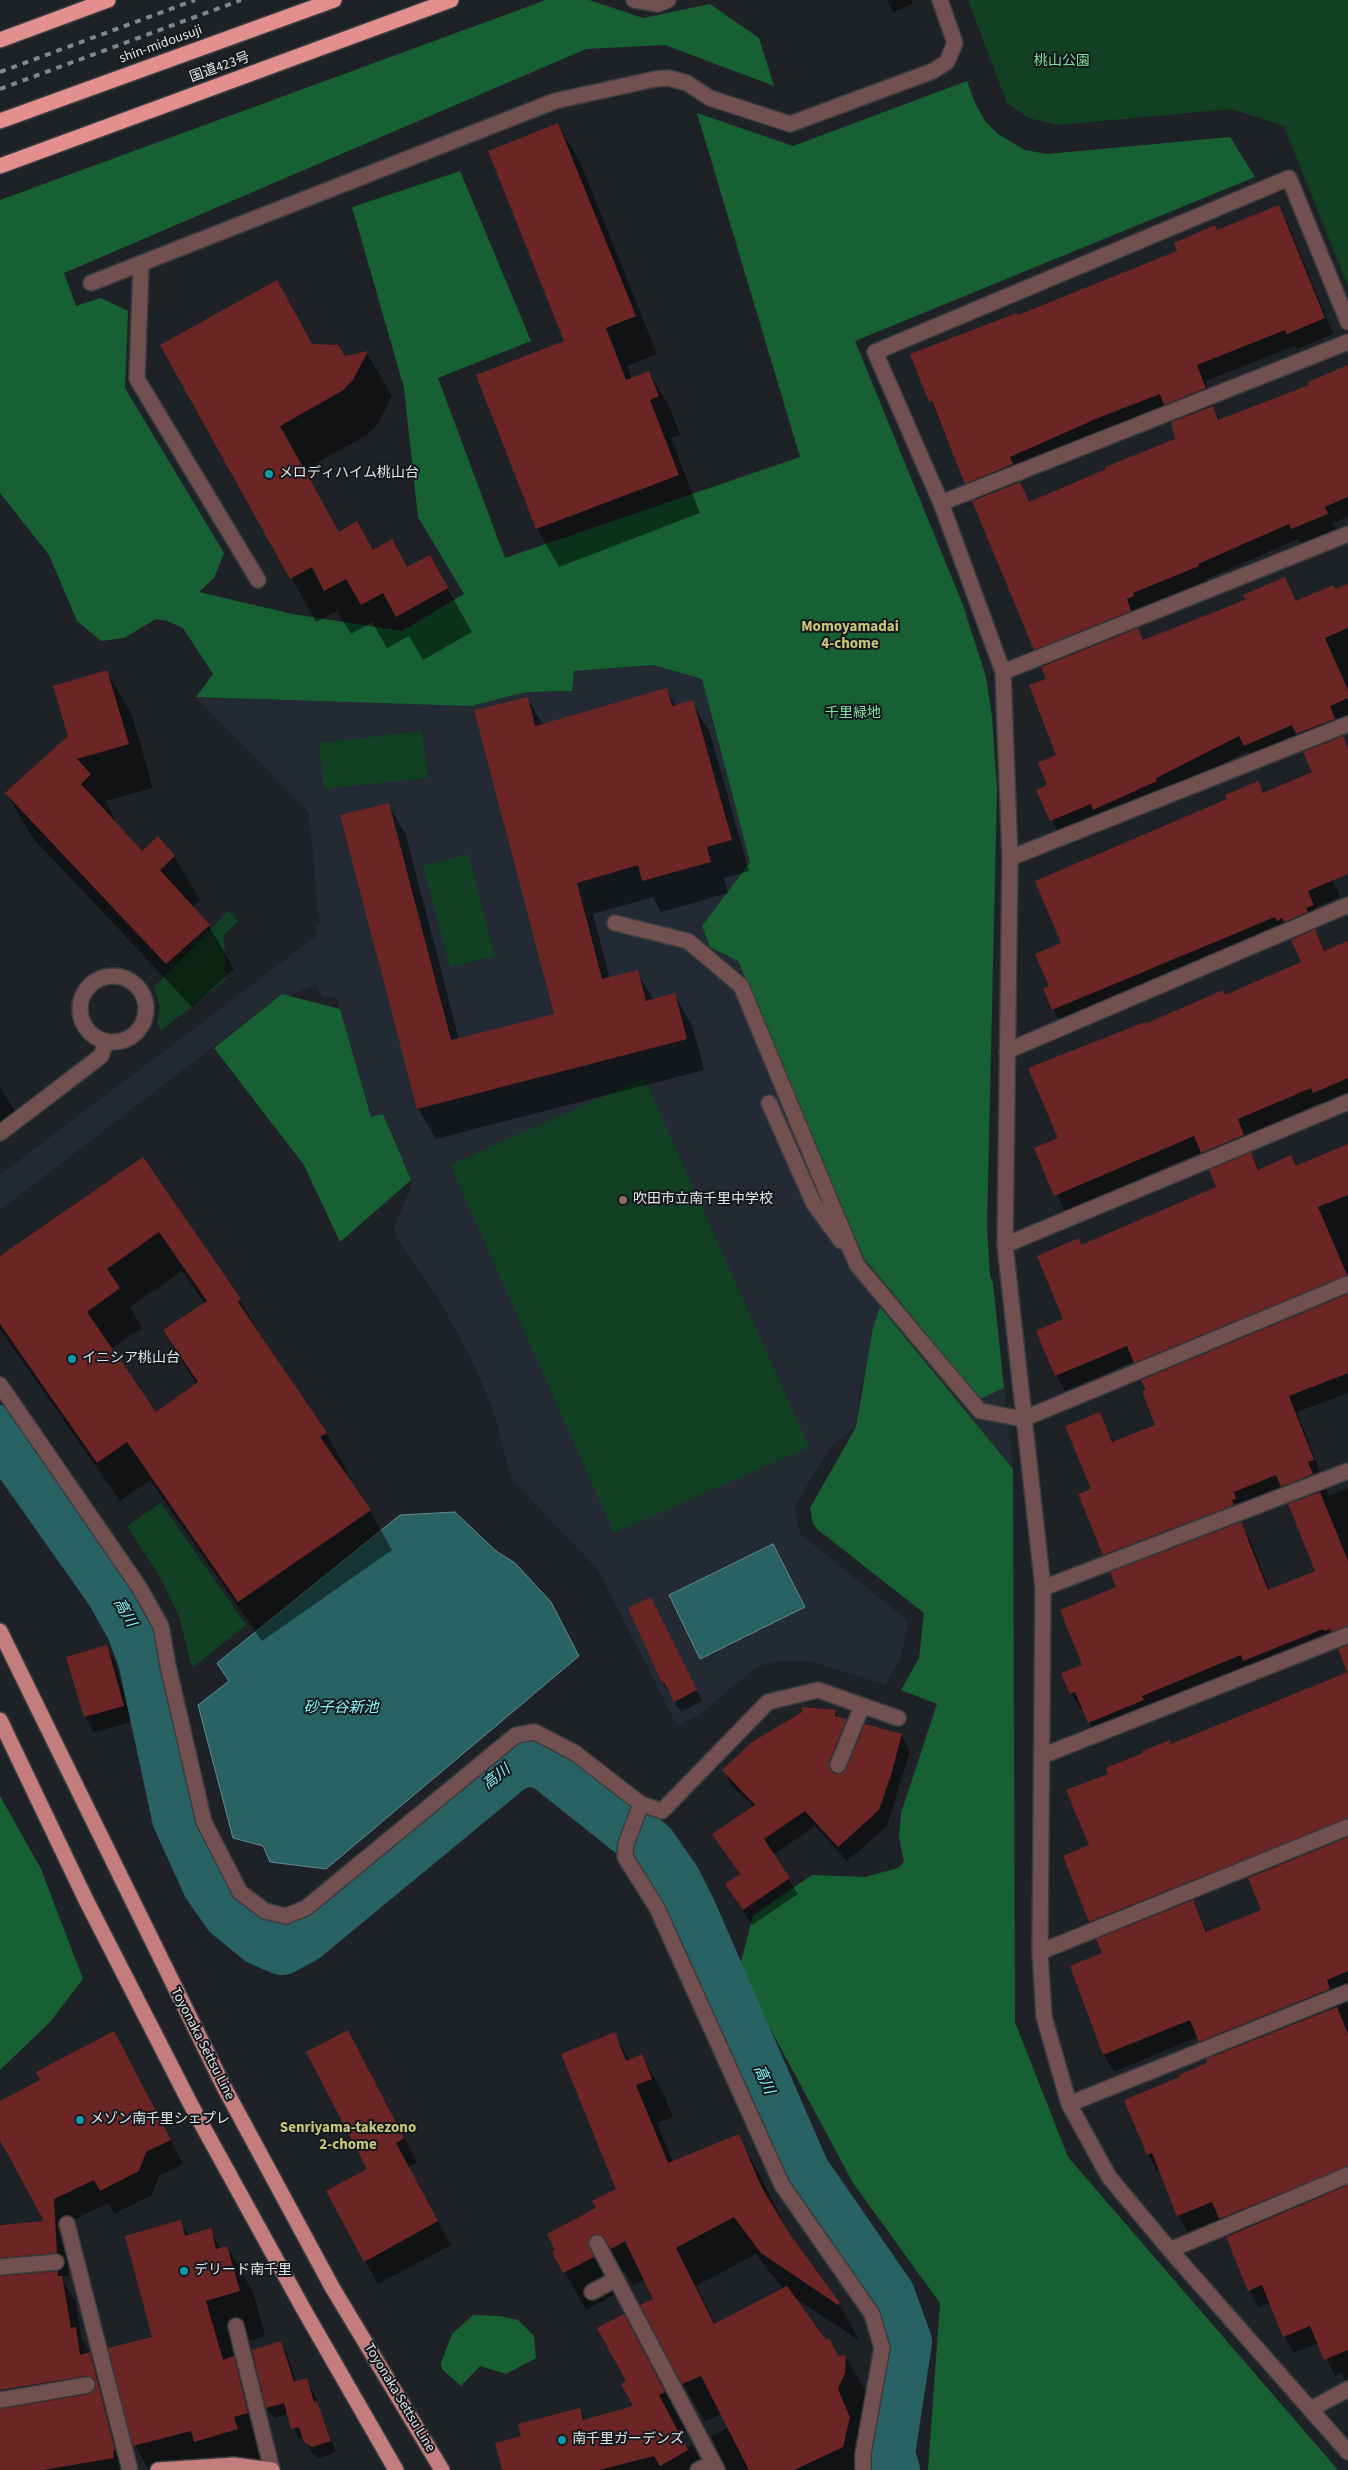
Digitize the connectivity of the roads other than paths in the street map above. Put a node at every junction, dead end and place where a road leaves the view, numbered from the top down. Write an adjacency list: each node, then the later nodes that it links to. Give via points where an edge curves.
1 (108, 0): 7 (highway)
2 (334, 0): 8 (highway, shin-midousuji)
3 (450, 0): 9 (highway, 国道423号)
4 (634, 0): 5 (street, via 658,4)
5 (668, 0)
6 (940, 0): 10 (street, via 954,43 947,62 933,71 790,124 710,98 687,83 669,78 655,79 555,101)
7 (0, 40)
8 (0, 121)
9 (0, 166)
10 (140, 264): 11 (street); 16 (street, via 137,379)
11 (91, 283)
12 (1348, 322): 14 (street, via 1289,178 875,352)
13 (1348, 342): 14 (street)
14 (941, 503): 17 (street)
15 (1348, 534): 17 (street)
16 (258, 580)
17 (1003, 672): 19 (street)
18 (1348, 724): 19 (street)
19 (1010, 858): 23 (street)
20 (1348, 906): 23 (street)
21 (615, 923): 28 (street, via 688,941 741,986)
22 (106, 1042): 22 (street, via 85,1027 81,1002 86,990 96,981 121,977 140,989 146,1015 142,1027 132,1037 120,1042); 26 (street, via 101,1056)
23 (1007, 1051): 27 (street)
24 (1348, 1102): 27 (street)
25 (769, 1103): 28 (street, via 814,1204)
26 (0, 1133)
27 (1005, 1245): 31 (street)
28 (858, 1266): 31 (street, via 980,1412)
29 (1348, 1284): 31 (street)
30 (0, 1385): 41 (street, via 140,1587 161,1626 204,1822 240,1892 265,1911 286,1916 306,1908 516,1735 535,1732 575,1753)
31 (1022, 1419): 33 (street)
32 (1348, 1471): 33 (street)
33 (1043, 1588): 39 (street)
34 (0, 1631): 65 (main road, Toyonaka Settsu Line, via 224,2087 332,2288)
35 (1348, 1635): 39 (street)
36 (862, 1706): 37 (street); 40 (street); 41 (street, via 818,1690 768,1702 662,1811)
37 (898, 1718)
38 (0, 1720): 64 (main road, via 86,1900 191,2105)
39 (1042, 1756): 43 (street)
40 (838, 1765)
41 (640, 1808): 67 (street, via 626,1844 625,1857 657,1908 782,2185 872,2314 882,2348)
42 (1348, 1827): 43 (street)
43 (1040, 1952): 45 (street, via 1044,2017)
44 (1348, 1992): 45 (street)
45 (1069, 2104): 49 (street, via 1109,2177)
46 (1348, 2175): 49 (street)
47 (67, 2224): 61 (street)
48 (597, 2243): 52 (street)
49 (1170, 2250): 58 (street)
50 (56, 2262): 51 (street)
51 (0, 2267)
52 (616, 2279): 53 (street); 60 (street)
53 (592, 2292)
54 (236, 2326): 63 (street)
55 (87, 2385): 57 (street)
56 (1348, 2389): 58 (street)
57 (0, 2400)
58 (1310, 2409): 59 (street)
59 (1348, 2452)
60 (715, 2466): 66 (street)
61 (130, 2470)
62 (158, 2470): 63 (main road, via 234,2465)
63 (272, 2470)
64 (396, 2470)
65 (442, 2470)
66 (698, 2470)
67 (863, 2470)

